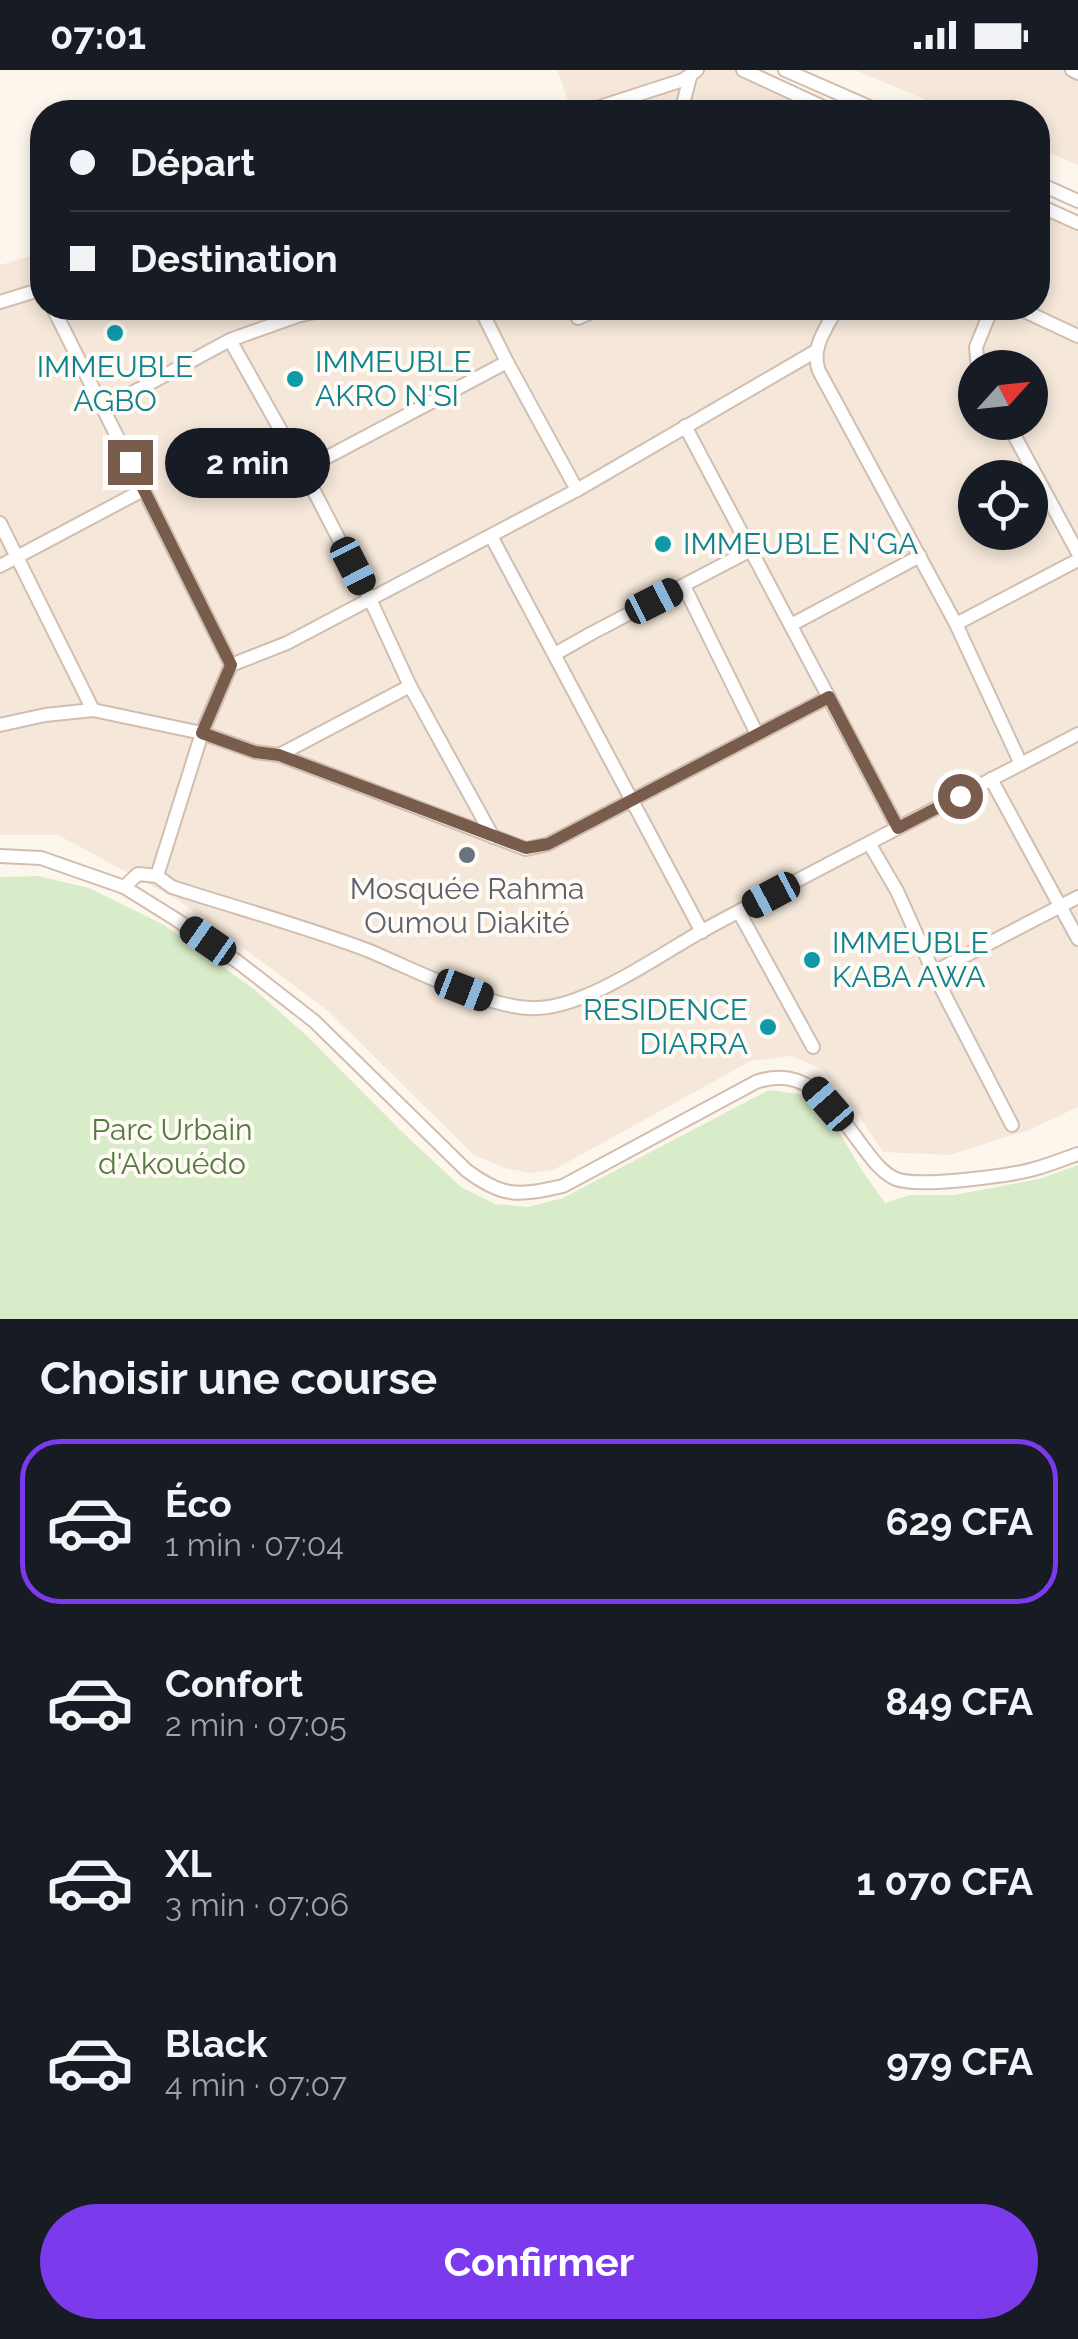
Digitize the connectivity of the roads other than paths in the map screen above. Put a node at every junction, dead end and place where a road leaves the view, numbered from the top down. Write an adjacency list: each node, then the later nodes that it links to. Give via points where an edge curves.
1 (744, 70): 6 (street)
2 (784, 70): 7 (street)
3 (694, 74): 4 (street); 5 (street)
4 (619, 100)
5 (685, 100)
6 (808, 100)
7 (853, 100)
8 (1050, 188): 9 (street)
9 (1078, 201)
10 (1050, 211): 11 (street)
11 (1078, 224)
12 (30, 293): 13 (street)
13 (0, 302)
14 (59, 320): 25 (street)
15 (286, 320): 21 (street)
16 (486, 320): 24 (street)
17 (831, 320): 23 (street)
18 (987, 320): 22 (street)
19 (1045, 320): 20 (street)
20 (1078, 335)
21 (230, 340): 25 (street); 28 (street)
22 (976, 350)
23 (816, 351): 26 (street); 34 (street, via 818,371)
24 (506, 362): 28 (street); 30 (street)
25 (104, 408): 29 (street)
26 (685, 426): 30 (street); 33 (street)
27 (1017, 440): 35 (street)
28 (303, 470): 39 (street)
29 (143, 490): 36 (street); 43 (street)
30 (577, 490): 32 (street)
31 (0, 523): 36 (street)
32 (492, 536): 39 (street); 42 (street)
33 (751, 550): 38 (street); 41 (street)
34 (920, 556): 40 (street); 41 (street)
35 (1078, 556): 40 (street)
36 (17, 557): 37 (street); 46 (street)
37 (0, 566)
38 (684, 586): 42 (street); 49 (street)
39 (370, 599): 43 (street); 44 (street)
40 (956, 624): 52 (street)
41 (790, 625): 45 (street)
42 (555, 654): 54 (street)
43 (231, 665): 48 (street)
44 (410, 686): 51 (street); 56 (street)
45 (829, 697): 49 (street); 55 (street)
46 (93, 710): 47 (street); 48 (street)
47 (0, 726)
48 (202, 733): 51 (street); 59 (street)
49 (757, 734): 54 (street)
50 (1078, 734): 52 (street)
51 (279, 755): 56 (street)
52 (1020, 764): 53 (street)
53 (991, 780): 55 (street); 62 (street)
54 (632, 798): 56 (street, via 538,848); 64 (street)
55 (898, 828): 57 (street)
56 (494, 836)
57 (869, 843): 63 (street); 66 (street)
58 (0, 856): 60 (street, via 41,858)
59 (157, 876): 60 (street, via 138,874); 64 (street, via 172,887 516,1006 538,1008 580,997)
60 (124, 887): 69 (street, via 314,1021 488,1187 516,1193 562,1186 773,1076 812,1086 876,1164 898,1180 1032,1170)
61 (1078, 898): 62 (street)
62 (1060, 907): 65 (street); 66 (street)
63 (739, 912): 64 (street); 67 (street)
64 (702, 932)
65 (1078, 939)
66 (934, 972): 68 (street)
67 (813, 1047)
68 (1012, 1125)
69 (1078, 1154)

